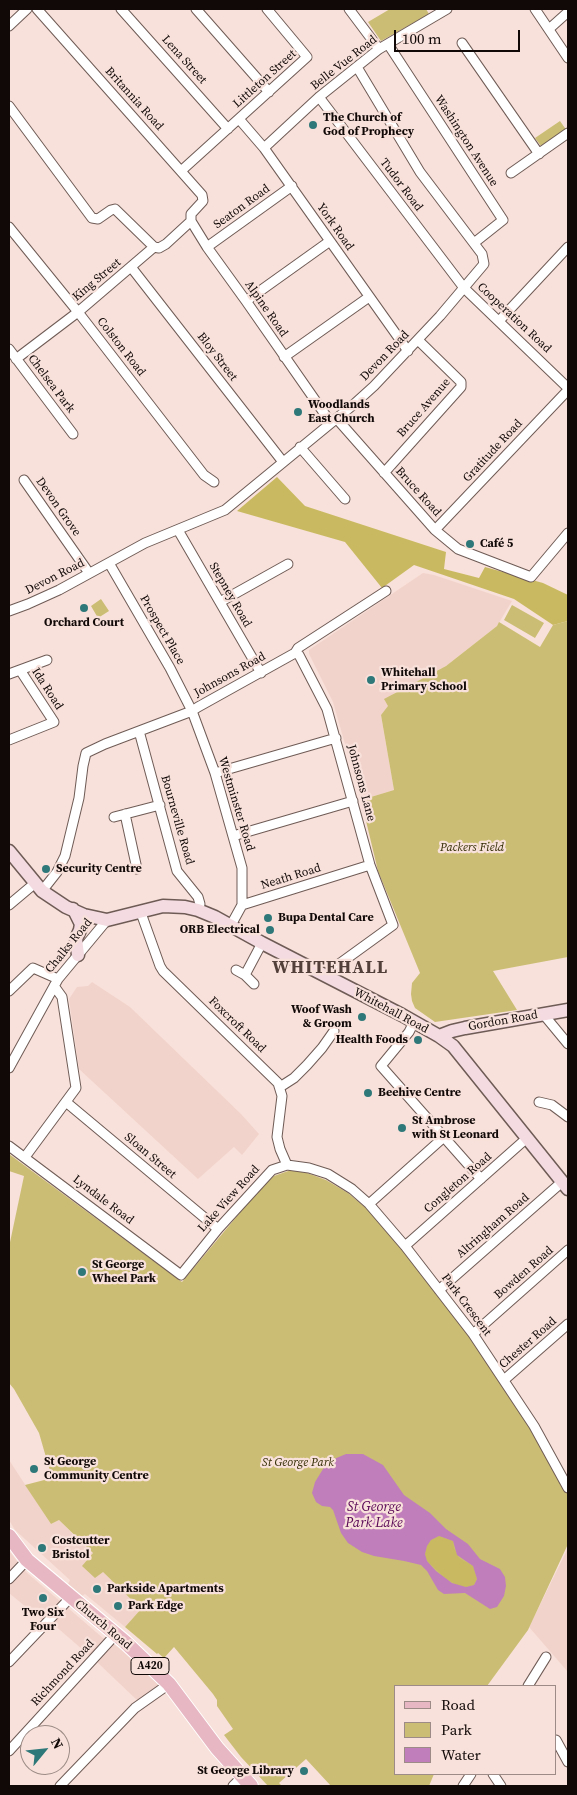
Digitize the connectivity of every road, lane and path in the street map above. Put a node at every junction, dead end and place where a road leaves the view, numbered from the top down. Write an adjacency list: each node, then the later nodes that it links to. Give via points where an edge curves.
1 (27, 9): 11 (street)
2 (37, 9): 26 (street, Britannia Road)
3 (122, 9): 22 (street, Lena Street)
4 (196, 9): 18 (street)
5 (267, 9): 18 (street, Littleton Street, via 308,57)
6 (349, 9): 15 (street)
7 (447, 9): 9 (street, Belle Vue Road)
8 (535, 9): 12 (street)
9 (436, 12): 14 (street, Belle Vue Road)
10 (568, 12): 12 (street)
11 (9, 26)
12 (549, 29): 16 (street)
13 (462, 43): 25 (street)
14 (388, 44): 15 (street, Belle Vue Road); 32 (street, Washington Avenue, via 503,220)
15 (379, 49): 17 (street, Belle Vue Road)
16 (568, 58)
17 (357, 67): 19 (street, Belle Vue Road); 32 (street, Devon Road, via 420,172)
18 (269, 92): 21 (street, Littleton Street)
19 (319, 97): 24 (street, Belle Vue Road); 37 (street, Tudor Road)
20 (9, 106): 33 (street, via 92,218 98,219 116,210)
21 (239, 120): 22 (street, Littleton Street); 24 (street, York Road)
22 (228, 129): 26 (street, Littleton Street)
23 (568, 133): 25 (street)
24 (264, 148): 28 (street, York Road)
25 (538, 154): 27 (street)
26 (181, 171): 29 (street, Britannia Road, via 203,198 202,204 191,214)
27 (511, 173)
28 (292, 186): 31 (street, York Road); 34 (street, Seaton Road)
29 (191, 221): 33 (street, King Street, via 166,244); 34 (street, Alpine Road)
30 (9, 227): 40 (street, Colston Road)
31 (330, 241): 38 (street, York Road); 39 (street)
32 (474, 243): 37 (street, Devon Road, via 484,257 484,263)
33 (154, 247): 36 (street, King Street)
34 (207, 247): 39 (street, Alpine Road)
35 (568, 247): 41 (street)
36 (131, 268): 40 (street, King Street); 51 (street, Bloy Street)
37 (464, 288): 41 (street, Cooperation Road); 42 (street, Devon Road)
38 (369, 297): 44 (street, York Road); 45 (street)
39 (246, 300): 45 (street, Alpine Road)
40 (78, 312): 46 (street, King Street); 54 (street, Colston Road, via 204,475)
41 (499, 321): 47 (street, Cooperation Road)
42 (418, 340): 44 (street, Devon Road); 52 (street, Bruce Avenue, via 461,382 462,387)
43 (9, 349): 46 (street, Chelsea Park)
44 (408, 351): 48 (street, Devon Road)
45 (284, 357): 48 (street, Alpine Road)
46 (16, 359): 49 (street, Chelsea Park)
47 (568, 389): 57 (street, Gratitude Road)
48 (334, 421): 50 (street, Devon Road); 52 (street, Bruce Road)
49 (73, 434)
50 (300, 447): 51 (street, Devon Road); 55 (street, via 340,488)
51 (283, 462): 56 (street, Devon Road, via 225,510)
52 (384, 473): 57 (street, Bruce Road)
53 (24, 480): 61 (street, Devon Grove)
54 (214, 482)
55 (345, 498)
56 (178, 530): 59 (street, Devon Road, via 145,543); 64 (street, Stepney Road)
57 (436, 530): 58 (street, Bruce Road, via 458,549 530,577)
58 (568, 533)
59 (109, 563): 61 (street, Devon Road); 71 (street, Prospect Place)
60 (288, 564): 64 (street)
61 (90, 573): 65 (street, Devon Road)
62 (386, 591): 66 (street, Johnsons Road)
63 (9, 600): 65 (street)
64 (220, 602): 69 (street, Stepney Road)
65 (12, 610)
66 (295, 653): 69 (street, Johnsons Road); 73 (street, Johnsons Lane, via 319,692)
67 (47, 660): 68 (street)
68 (20, 670): 70 (street); 74 (street, Ida Road, via 54,722)
69 (261, 673): 71 (street, Johnsons Road)
70 (9, 674)
71 (192, 712): 72 (street, Johnsons Road); 75 (street, Westminster Road)
72 (140, 730): 77 (street, Bourneville Road); 84 (street, Johnsons Road, via 85,755 65,856 57,872)
73 (336, 738): 75 (street); 76 (street, Johnsons Lane)
74 (9, 740)
75 (215, 773): 80 (street, Westminster Road)
76 (353, 800): 80 (street); 82 (street, Johnsons Lane)
77 (160, 805): 78 (street); 88 (street, Bourneville Road, via 177,871 198,897)
78 (125, 814): 79 (street); 83 (street)
79 (114, 816)
80 (233, 836): 86 (street, Westminster Road, via 242,868)
81 (9, 851): 84 (main road, Whitehall Road)
82 (370, 865): 86 (street, Neath Road); 96 (street, Johnsons Lane, via 393,925 335,967)
83 (137, 869)
84 (38, 888): 85 (street); 87 (main road, Whitehall Road)
85 (9, 905)
86 (242, 906): 91 (street)
87 (73, 909): 90 (main road, Whitehall Road); 93 (main road, via 80,924 76,939)
88 (198, 910): 89 (main road, Whitehall Road, via 163,906); 91 (main road, Whitehall Road)
89 (141, 913): 90 (main road, Whitehall Road); 107 (street, Foxcroft Road, via 163,971)
90 (107, 920): 93 (street, Chalks Road)
91 (230, 925): 92 (main road, Whitehall Road)
92 (262, 943): 95 (street); 96 (main road, Whitehall Road)
93 (78, 955): 97 (street, Chalks Road)
94 (236, 970): 95 (street)
95 (245, 975): 98 (street)
96 (328, 978): 102 (main road, Whitehall Road)
97 (56, 982): 99 (street, via 33,968); 106 (street, Chalks Road); 108 (street, via 62,997 76,1088)
98 (254, 984)
99 (9, 991)
100 (568, 1010): 101 (main road, Gordon Road)
101 (544, 1015): 104 (main road, Gordon Road, via 452,1030); 105 (street)
102 (414, 1022): 104 (main road, Whitehall Road); 111 (street, via 381,1066)
103 (334, 1031): 107 (street, via 307,1065)
104 (440, 1036): 112 (main road, Whitehall Road, via 453,1046)
105 (568, 1044)
106 (9, 1068)
107 (280, 1087): 115 (street, via 282,1096 277,1137)
108 (66, 1102): 114 (street); 119 (street, Sloan Street)
109 (539, 1102): 110 (street)
110 (568, 1117)
111 (442, 1136): 116 (street); 118 (street)
112 (527, 1138): 116 (street, Congleton Road); 117 (main road, Whitehall Road)
113 (9, 1146): 114 (street, Lyndale Road)
114 (25, 1158): 122 (street, Lyndale Road)
115 (287, 1165): 118 (street, Park Crescent, via 328,1174); 119 (street, Lake View Road, via 272,1170)
116 (481, 1179): 120 (street, Congleton Road)
117 (565, 1186): 123 (street, Altringham Road)
118 (369, 1204): 120 (street, Park Crescent)
119 (218, 1229): 122 (street, Lake View Road)
120 (405, 1246): 123 (street, Park Crescent)
121 (568, 1250): 125 (street, Bowden Road)
122 (181, 1275)
123 (439, 1290): 125 (street, Park Crescent)
124 (568, 1324): 126 (street, Chester Road)
125 (473, 1334): 126 (street, Park Crescent)
126 (504, 1380): 127 (street, Park Crescent)
127 (568, 1488)
128 (9, 1536): 129 (main road, Church Road / A420)
129 (27, 1560): 130 (street); 131 (main road, Church Road / A420)
130 (9, 1579)
131 (70, 1598): 132 (main road, Church Road / A420); 134 (street)
132 (116, 1634): 135 (main road, Church Road / A420); 138 (street, Richmond Road)
133 (546, 1657): 136 (street)
134 (9, 1662)
135 (169, 1684): 142 (main road, Church Road / A420); 143 (street, via 135,1708)
136 (529, 1685)
137 (557, 1742): 139 (street)
138 (9, 1751)
139 (568, 1762)
140 (470, 1775): 144 (street)
141 (493, 1775): 145 (street)
142 (242, 1783)
143 (60, 1786)
144 (463, 1786)
145 (501, 1786)

